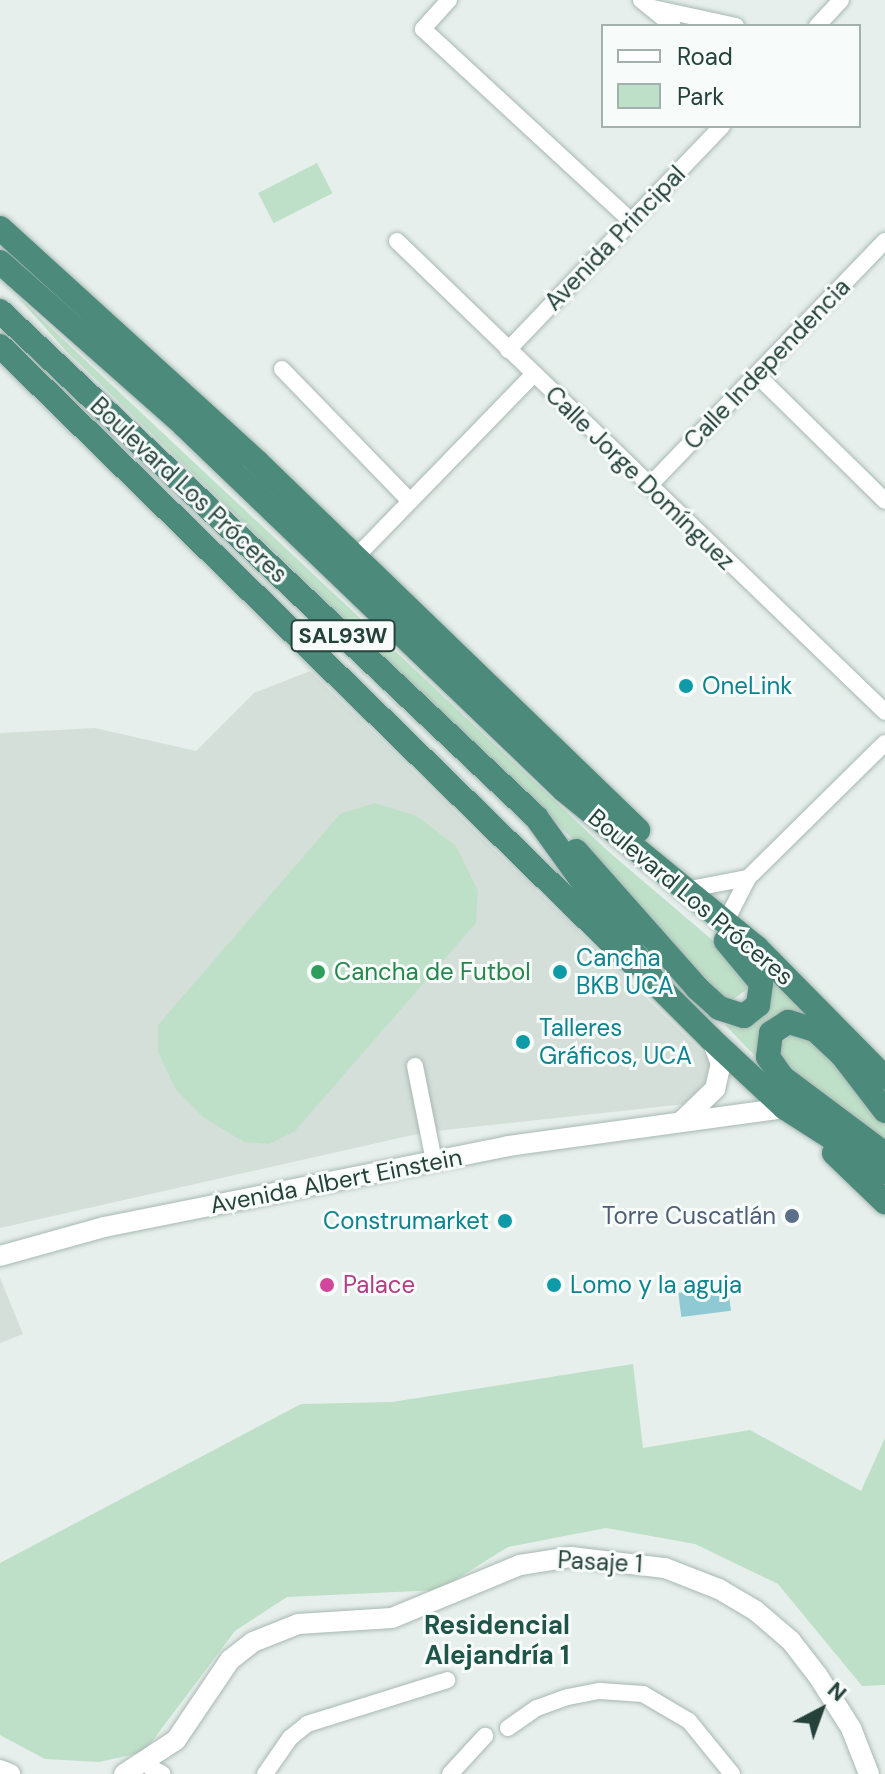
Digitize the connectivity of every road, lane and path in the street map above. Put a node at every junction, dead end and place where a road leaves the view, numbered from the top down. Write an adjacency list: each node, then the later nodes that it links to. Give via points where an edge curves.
1 (449, 0): 8 (street, via 423,29)
2 (841, 0): 6 (street)
3 (647, 4): 4 (street); 5 (street)
4 (671, 24)
5 (728, 24)
6 (819, 24)
7 (720, 128): 8 (street, Avenida Principal)
8 (631, 221): 16 (street, Avenida Principal)
9 (0, 228): 13 (highway)
10 (397, 241): 16 (street, Calle Jorge Domínguez)
11 (885, 241): 19 (street, Calle Independencia)
12 (0, 262): 20 (highway, Boulevard Los Próceres / SAL93W)
13 (55, 278): 20 (highway, via 124,350); 25 (highway)
14 (0, 311): 21 (highway, Boulevard Los Próceres / SAL93W)
15 (3, 348): 21 (highway); 33 (highway)
16 (508, 350): 18 (street, Calle Jorge Domínguez)
17 (282, 369): 24 (street)
18 (533, 375): 22 (street, Calle Jorge Domínguez); 24 (street)
19 (758, 376): 22 (street, Calle Independencia); 23 (street)
20 (184, 425): 28 (highway, Boulevard Los Próceres / SAL93W)
21 (151, 456): 29 (highway, Boulevard Los Próceres / SAL93W)
22 (649, 486): 26 (street, Calle Jorge Domínguez)
23 (883, 496)
24 (410, 501): 25 (street)
25 (355, 558): 31 (highway)
26 (885, 712)
27 (885, 743): 30 (street)
28 (564, 790): 29 (highway, via 627,859 745,959 761,983 758,1005 737,1016 719,1008 599,872); 32 (highway, Boulevard Los Próceres / SAL93W)
29 (536, 817): 33 (highway, Boulevard Los Próceres / SAL93W)
30 (748, 878): 31 (street); 32 (street)
31 (695, 888): 32 (highway)
32 (723, 918): 35 (highway, Boulevard Los Próceres / SAL93W)
33 (658, 986): 34 (highway, Boulevard Los Próceres / SAL93W)
34 (711, 1039): 38 (highway, Boulevard Los Próceres / SAL93W); 40 (street, via 721,1064 715,1089)
35 (875, 1061): 37 (highway, Boulevard Los Próceres / SAL93W)
36 (415, 1066): 42 (street)
37 (885, 1078)
38 (785, 1108): 40 (street, Avenida Albert Einstein); 43 (highway, Boulevard Los Próceres / SAL93W); 44 (highway)
39 (885, 1111): 41 (highway, via 842,1055 815,1030 788,1022 771,1033 768,1057 782,1077)
40 (676, 1124): 42 (street, Avenida Albert Einstein, via 583,1133)
41 (885, 1154)
42 (434, 1161): 45 (street, Avenida Albert Einstein, via 104,1227)
43 (885, 1172)
44 (885, 1202)
45 (0, 1256)
46 (447, 1680): 53 (street, via 307,1724 290,1738)
47 (508, 1728): 55 (street, via 537,1708 568,1697 600,1691 643,1694 689,1721)
48 (485, 1736): 54 (street)
49 (154, 1768): 52 (street, Pasaje 1); 56 (street, Pasaje 1, via 230,1660 253,1642 298,1624 392,1618 542,1559 596,1557 685,1574 756,1611 791,1641 818,1676 851,1728)
50 (0, 1770): 51 (street)
51 (10, 1774)
52 (124, 1774)
53 (265, 1774)
54 (450, 1774)
55 (732, 1774)
56 (869, 1774)

